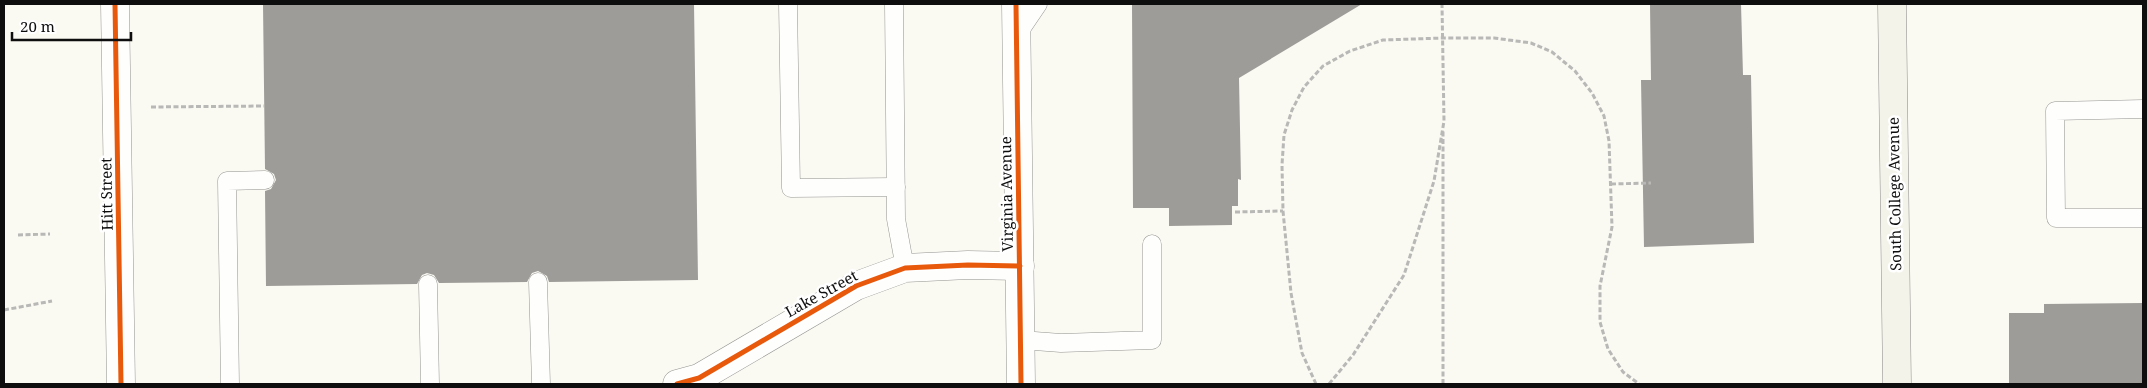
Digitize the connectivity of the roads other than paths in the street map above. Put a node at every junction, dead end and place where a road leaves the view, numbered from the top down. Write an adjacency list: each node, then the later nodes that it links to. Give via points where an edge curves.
1 (115, 4): 18 (street, Hitt Street)
2 (788, 4): 10 (lane, via 790,188)
3 (894, 4): 10 (lane)
4 (1016, 4): 7 (street, Virginia Avenue)
5 (1038, 4): 7 (lane)
6 (1892, 4): 24 (main road, South College Avenue)
7 (1017, 35): 13 (street, Virginia Avenue)
8 (2143, 110): 11 (lane, via 2055,111 2056,218)
9 (265, 180): 19 (lane, via 227,180)
10 (896, 188): 14 (lane, via 896,219)
11 (2143, 218)
12 (1152, 244): 17 (lane, via 1152,340)
13 (1020, 266): 14 (street, Lake Street); 17 (street, Virginia Avenue)
14 (905, 268): 22 (street, Lake Street, via 856,286 699,378)
15 (538, 282): 21 (lane)
16 (428, 284): 20 (lane)
17 (1021, 340): 23 (street, Virginia Avenue)
18 (121, 384)
19 (230, 384)
20 (430, 384)
21 (540, 384)
22 (677, 384)
23 (1021, 384)
24 (1897, 384)

